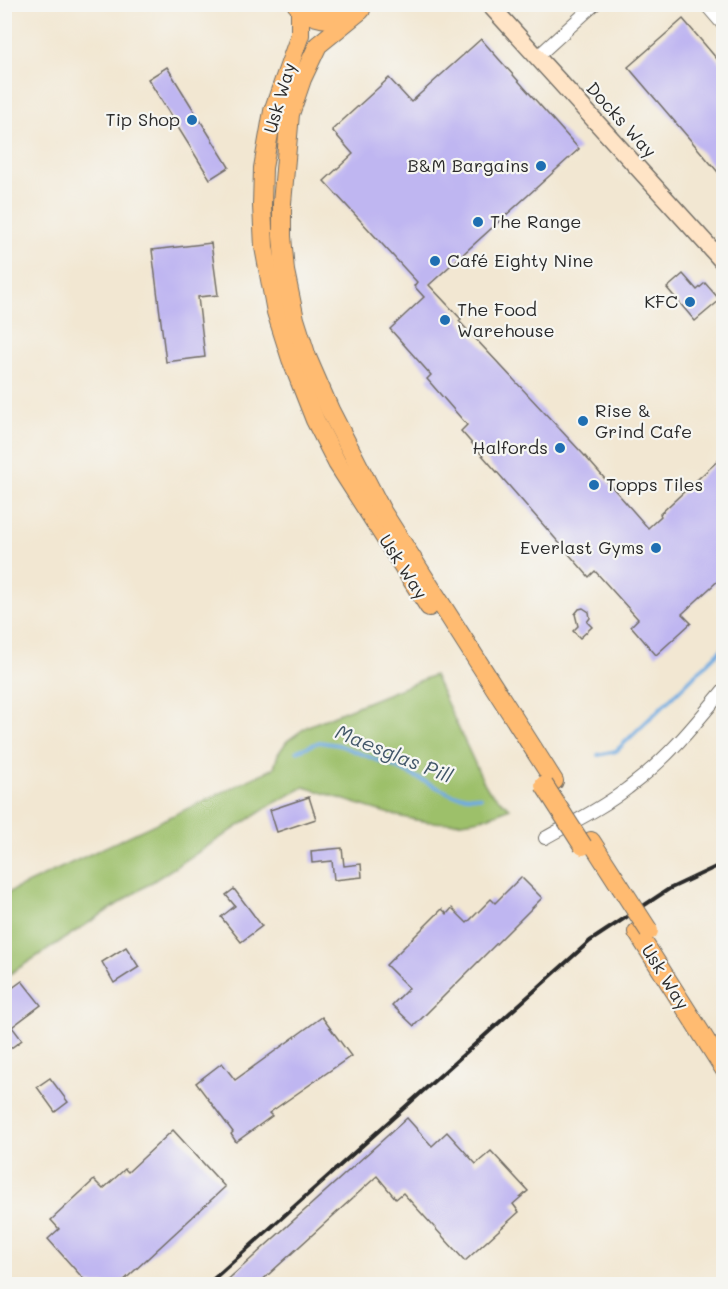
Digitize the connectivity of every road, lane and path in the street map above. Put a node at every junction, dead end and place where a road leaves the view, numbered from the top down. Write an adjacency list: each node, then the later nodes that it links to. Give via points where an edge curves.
1 (489, 4): 7 (street, Docks Way)
2 (595, 4): 7 (street)
3 (705, 4): 6 (street)
4 (298, 7): 5 (main road, via 311,16 328,20 345,18); 10 (main road, Usk Way, via 300,35 273,111 263,168 262,206 264,247 276,312 291,359 337,463)
5 (363, 7): 10 (main road, Usk Way, via 318,45 290,114 282,236 295,320 330,410 382,511)
6 (723, 26)
7 (538, 56): 8 (street, Docks Way)
8 (723, 263)
9 (723, 689): 11 (street, via 688,733 645,775 615,798)
10 (549, 783): 12 (main road, Usk Way, bridge)
11 (545, 838)
12 (643, 932): 13 (main road, Usk Way); 14 (main road, Usk Way)
13 (723, 1049)
14 (723, 1070)

